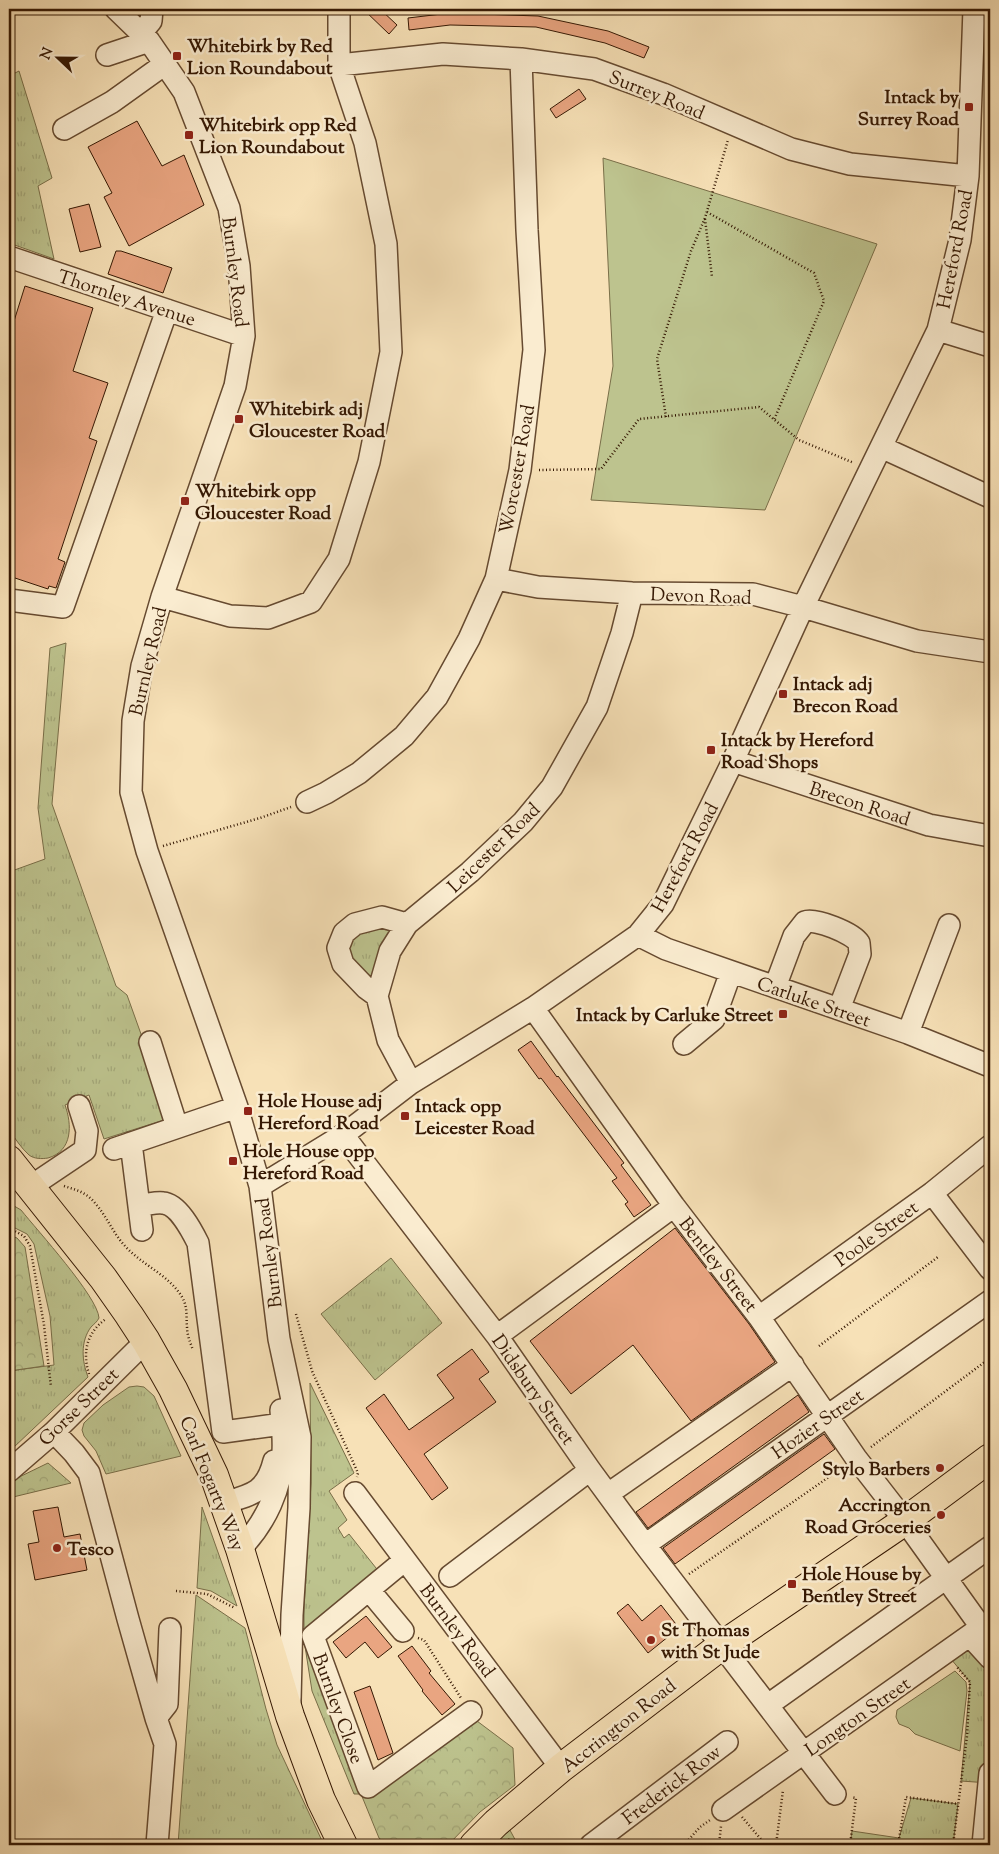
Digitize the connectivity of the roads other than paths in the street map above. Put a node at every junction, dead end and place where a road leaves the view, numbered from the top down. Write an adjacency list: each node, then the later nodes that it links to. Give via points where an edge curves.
1 (116, 9): 5 (street, Burnley Road)
2 (152, 9): 5 (street)
3 (339, 9): 9 (street)
4 (974, 9): 11 (street, Hereford Road)
5 (145, 37): 6 (street); 8 (street, Burnley Road)
6 (107, 55)
7 (521, 59): 9 (street, Surrey Road, via 443,54); 11 (street, Surrey Road, via 594,69 663,94 791,149 850,164); 19 (street, Worcester Road, via 526,230 534,350 520,470)
8 (164, 64): 10 (street, via 112,102); 15 (street, Burnley Road, via 184,92 229,208 239,266)
9 (339, 65): 21 (street, via 365,143 386,244 391,352 369,462 339,559 311,602 268,618 230,616)
10 (64, 129)
11 (968, 176): 14 (street, Hereford Road, via 960,240)
12 (9, 257): 13 (street, Thornley Avenue)
13 (167, 310): 15 (street, Thornley Avenue); 22 (street, via 62,607)
14 (938, 330): 16 (street); 17 (street, Hereford Road)
15 (244, 336): 21 (street, Burnley Road, via 235,386)
16 (990, 346)
17 (881, 447): 18 (street); 23 (street, Hereford Road)
18 (990, 497)
19 (496, 579): 20 (street, Devon Road, via 538,587); 26 (street, Worcester Road, via 438,697 404,736 359,773)
20 (632, 593): 23 (street, Devon Road, via 753,594); 28 (street, Leicester Road, via 597,707 552,787 523,822 477,866)
21 (162, 597): 42 (street, Burnley Road, via 142,666 133,721 130,792 147,851)
22 (9, 600)
23 (803, 607): 24 (street, Devon Road, via 917,641); 25 (street, Hereford Road)
24 (990, 652)
25 (733, 762): 27 (street, Brecon Road, via 929,825); 30 (street, Hereford Road, via 663,904)
26 (307, 802)
27 (990, 836)
28 (407, 924): 33 (street, Leicester Road, via 390,951); 33 (street, via 382,917 355,924 344,933 338,948 343,964)
29 (949, 925): 36 (street)
30 (638, 935): 31 (street, Carluke Street, via 666,949); 34 (street, Hereford Road)
31 (731, 972): 32 (street, Carluke Street); 38 (street, via 714,1019)
32 (775, 987): 35 (street, Carluke Street); 35 (street, via 798,930 805,922 815,921 851,935 859,943 860,954)
33 (377, 996): 40 (street, via 388,1040)
34 (532, 1008): 40 (street, Hereford Road); 50 (street, Bentley Street)
35 (839, 1009): 36 (street, Carluke Street)
36 (908, 1033): 39 (street, Carluke Street)
37 (150, 1042): 43 (street)
38 (684, 1044)
39 (990, 1066)
40 (411, 1083): 44 (street, Hereford Road)
41 (79, 1106): 46 (street, via 87,1131 85,1150)
42 (237, 1107): 43 (street); 47 (street, Burnley Road)
43 (177, 1127): 49 (street, via 123,1146)
44 (343, 1135): 47 (street, Hereford Road); 55 (street, Didsbury Street)
45 (990, 1146): 48 (street, Poole Street)
46 (17, 1176): 57 (main road, Carl Fogarty Way, via 102,1278)
47 (260, 1186): 56 (street, Burnley Road)
48 (932, 1193): 52 (street); 54 (street, Poole Street)
49 (139, 1205): 51 (street); 60 (street, via 170,1205 193,1232 198,1244 223,1432)
50 (674, 1206): 54 (street, Bentley Street); 55 (street)
51 (142, 1230)
52 (990, 1269)
53 (990, 1301): 59 (street, Hozier Street)
54 (759, 1317): 58 (street, Bentley Street)
55 (497, 1336): 63 (street, Didsbury Street)
56 (279, 1339): 60 (street, Burnley Road); 83 (street, Burnley Road, via 300,1437)
57 (146, 1340): 61 (street, Gorse Street); 67 (main road, Carl Fogarty Way, via 214,1475)
58 (793, 1365): 59 (street, Bentley Street); 66 (street)
59 (827, 1416): 68 (street, Bentley Street); 69 (street, Hozier Street)
60 (282, 1424): 67 (street, Burnley Road, via 273,1464 264,1484 252,1495); 71 (street, Burnley Road, via 283,1453 277,1490 262,1522)
61 (54, 1432): 64 (street, Gorse Street); 84 (street, via 89,1473)
62 (990, 1458): 68 (main road, Accrington Road)
63 (590, 1470): 66 (street, Didsbury Street); 73 (street)
64 (9, 1471)
65 (355, 1493): 72 (street, Burnley Road)
66 (608, 1494): 69 (street, Didsbury Street)
67 (223, 1503): 71 (main road, Carl Fogarty Way)
68 (905, 1521): 74 (street, Bentley Street); 79 (main road, Accrington Road)
69 (644, 1545): 79 (street, Didsbury Street)
70 (990, 1547): 74 (street)
71 (240, 1549): 83 (main road, Carl Fogarty Way)
72 (405, 1560): 75 (street, Burnley Close); 87 (street, Burnley Road)
73 (450, 1576)
74 (945, 1579): 76 (street, Bentley Street); 81 (street)
75 (369, 1590): 78 (street); 82 (street, Burnley Close, via 313,1636 368,1788 419,1744)
76 (980, 1628): 80 (street, Bentley Street); 86 (street, Longton Street)
77 (170, 1630): 84 (street, via 167,1704)
78 (403, 1632)
79 (722, 1646): 81 (street, Didsbury Street); 87 (main road, Accrington Road)
80 (990, 1658)
81 (768, 1706): 86 (street, Didsbury Street)
82 (471, 1712)
83 (290, 1716): 91 (main road, Carl Fogarty Way, via 321,1800)
84 (156, 1718): 92 (street, via 165,1744)
85 (727, 1742): 94 (street, Frederick Row)
86 (805, 1753): 89 (street, Didsbury Street); 90 (street, Longton Street)
87 (562, 1768): 93 (main road, Accrington Road)
88 (990, 1773): 95 (street)
89 (835, 1794)
90 (727, 1807)
91 (344, 1840)
92 (156, 1845)
93 (474, 1845)
94 (591, 1845)
95 (983, 1845)

